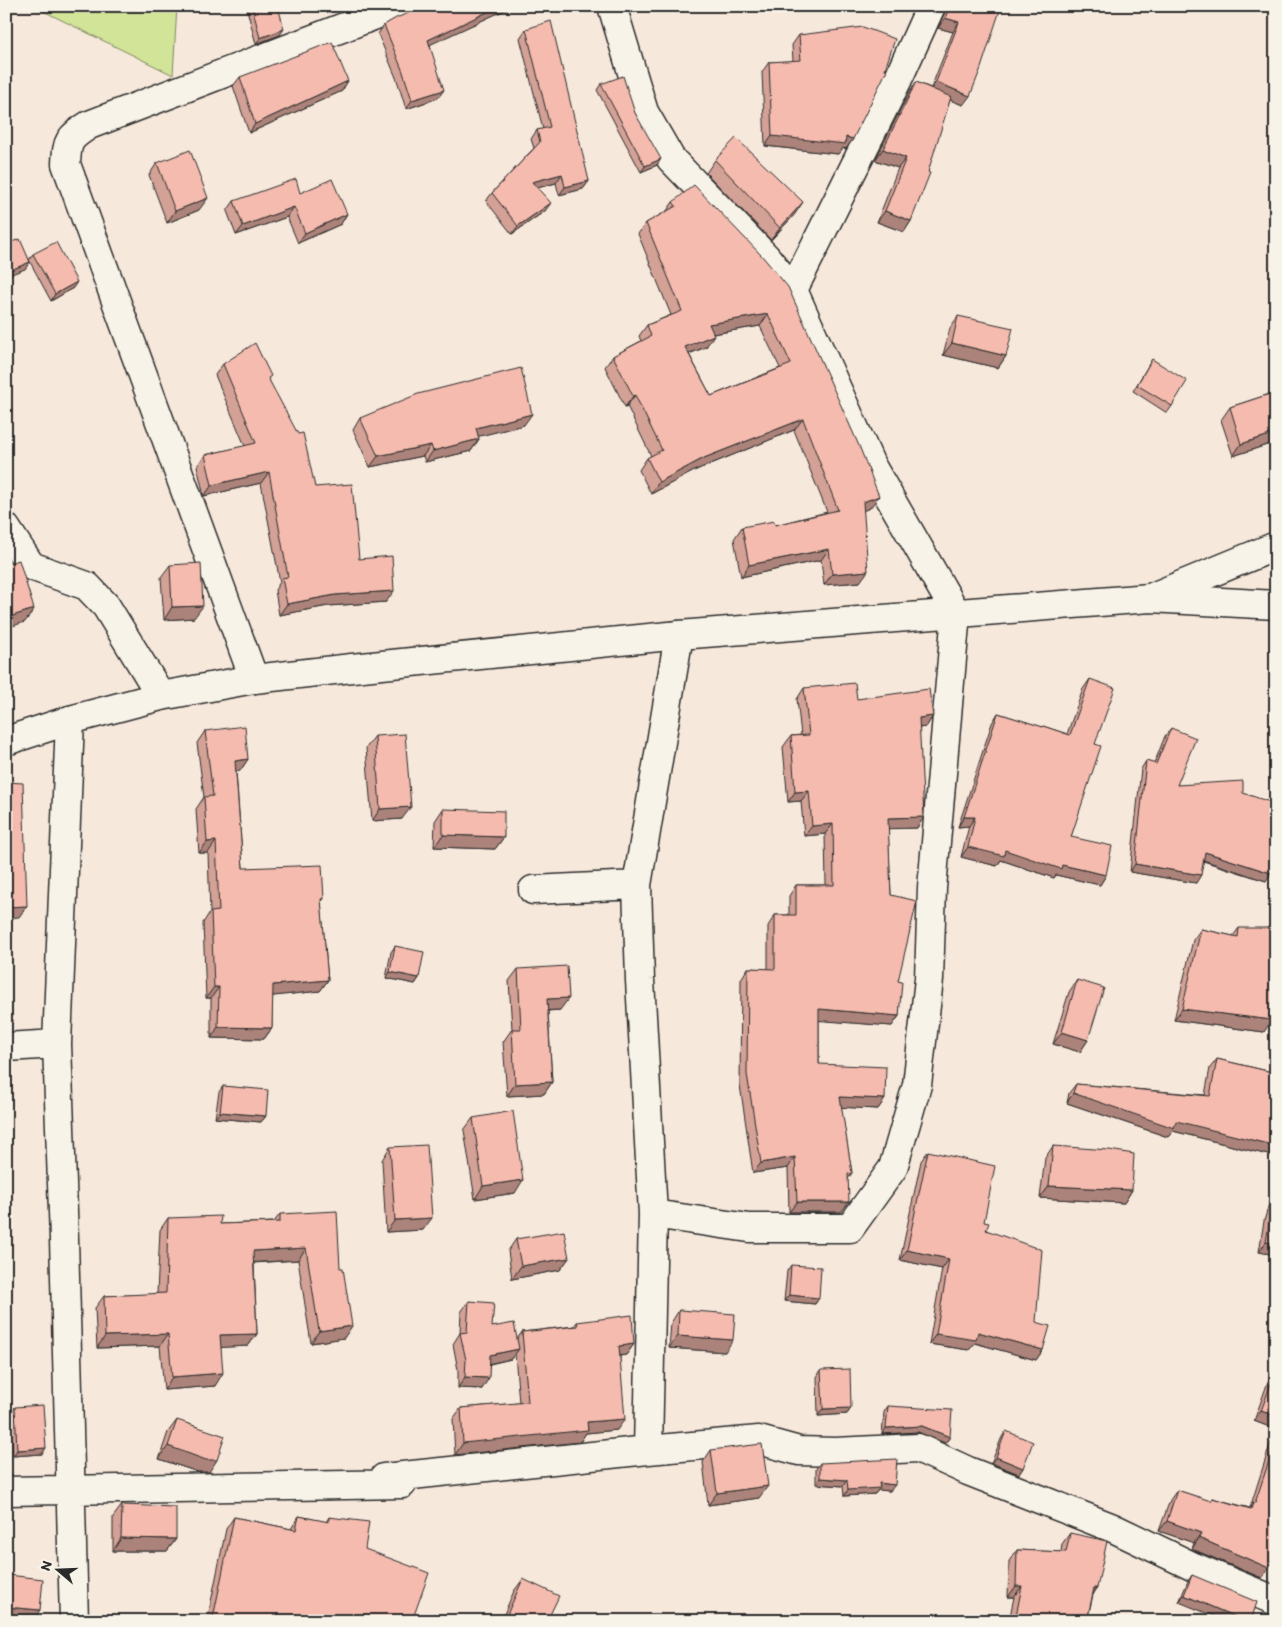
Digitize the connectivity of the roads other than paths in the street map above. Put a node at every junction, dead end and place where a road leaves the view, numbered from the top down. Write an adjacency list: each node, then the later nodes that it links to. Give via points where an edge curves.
1 (399, 6): 11 (street, via 89,125 73,136 66,147 66,164)
2 (612, 6): 4 (street, via 644,112 671,159)
3 (931, 6): 4 (street)
4 (793, 290): 9 (street, via 871,465)
5 (6, 528): 12 (street, via 31,566 87,586 106,606)
6 (1276, 546): 7 (street)
7 (1150, 598): 8 (street); 9 (street)
8 (1276, 605)
9 (956, 613): 10 (street); 19 (street, via 918,1085 893,1168 850,1228 749,1228)
10 (679, 635): 11 (street); 15 (street)
11 (254, 679): 12 (street)
12 (161, 696): 13 (street)
13 (70, 720): 14 (street); 17 (street)
14 (6, 741)
15 (637, 884): 16 (street); 19 (street)
16 (533, 890)
17 (57, 1044): 18 (street); 22 (street)
18 (6, 1047)
19 (653, 1214): 20 (street)
20 (648, 1450): 22 (street, via 396,1481); 23 (street, via 759,1440 799,1451 918,1448 1113,1528)
21 (6, 1490): 22 (street)
22 (70, 1490): 24 (street)
23 (1276, 1601)
24 (74, 1621)

